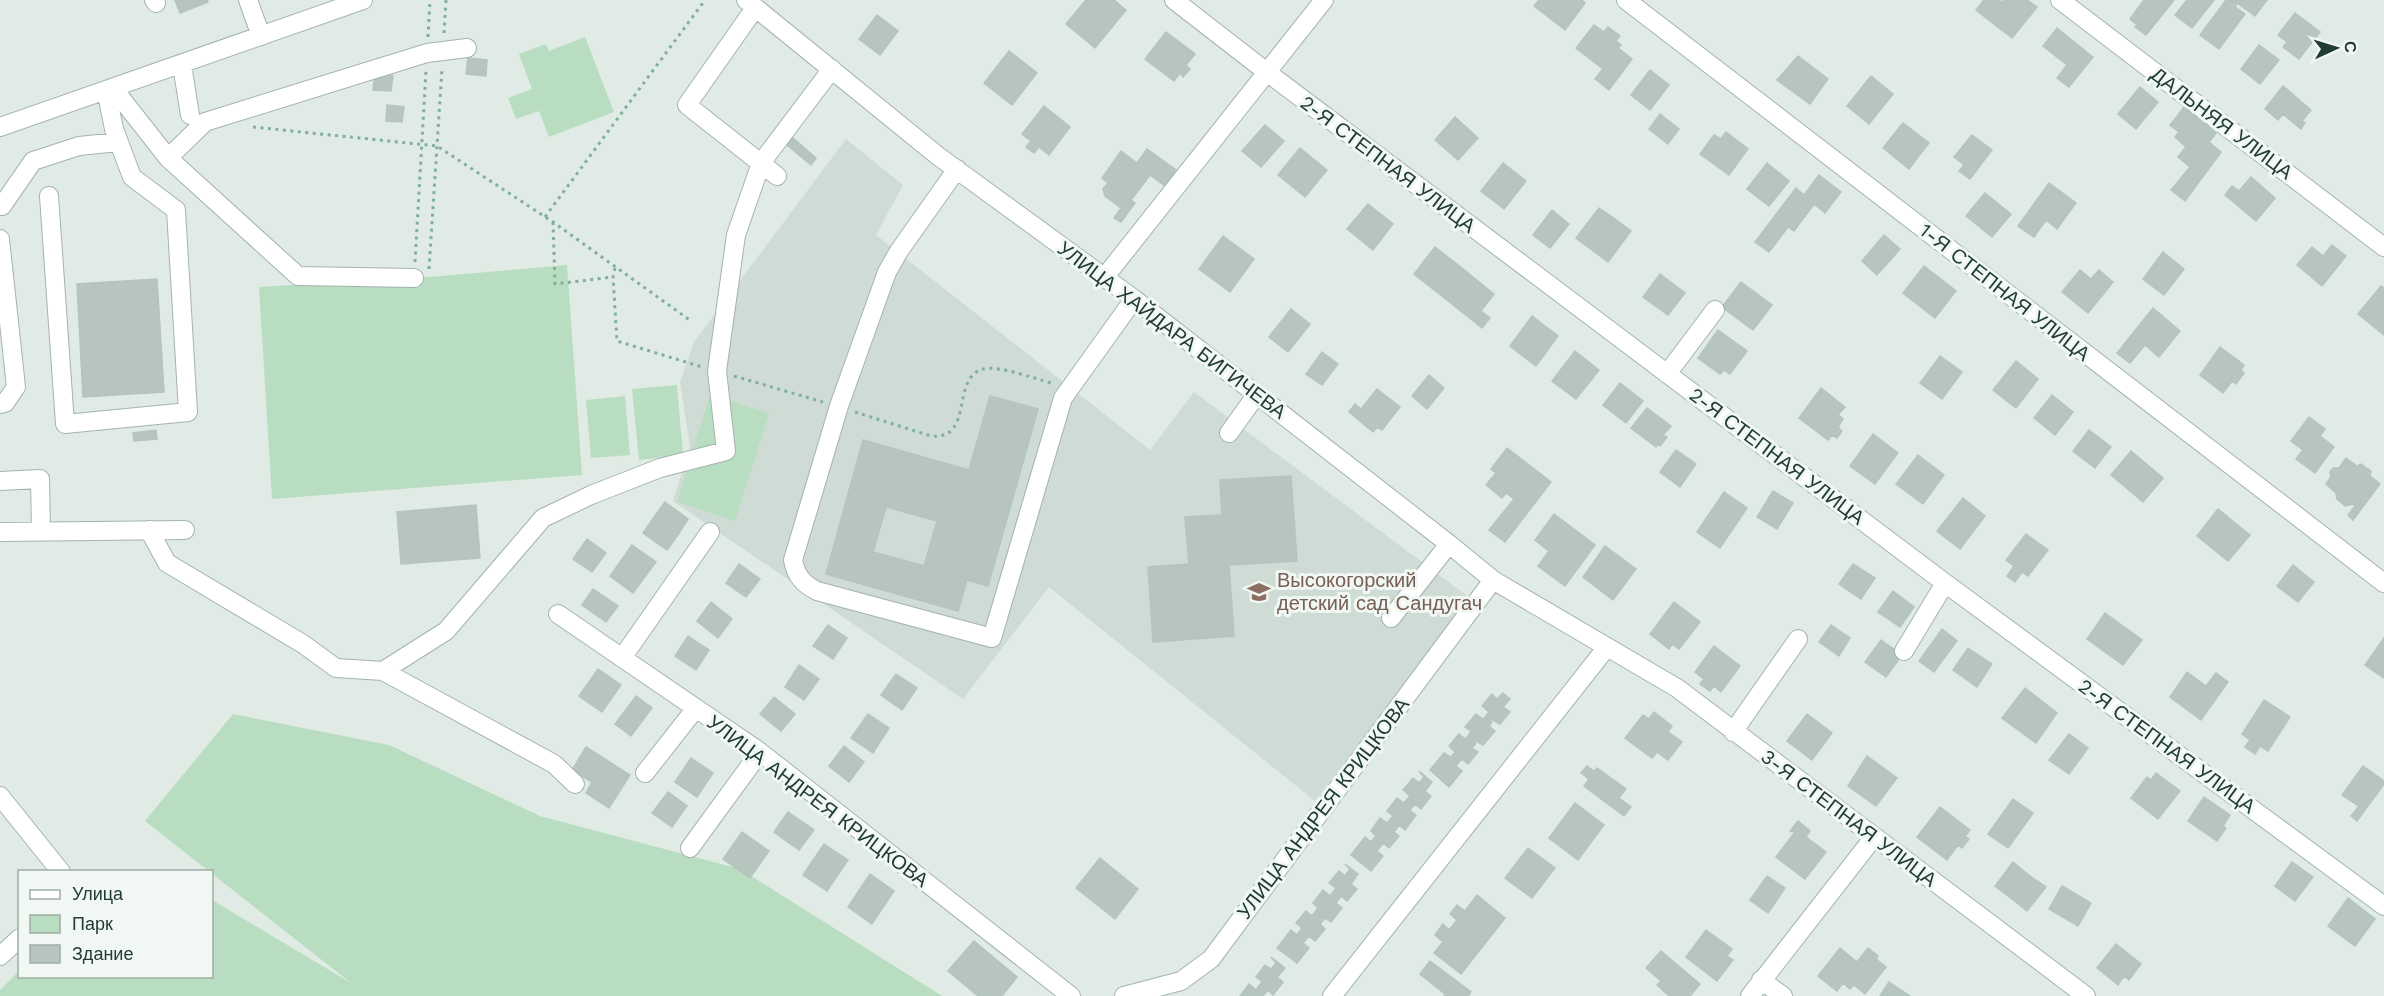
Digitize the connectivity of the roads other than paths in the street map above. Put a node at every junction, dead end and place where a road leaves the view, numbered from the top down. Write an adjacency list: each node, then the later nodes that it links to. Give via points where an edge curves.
1 (248, 0): 8 (street)
2 (363, 0): 8 (street)
3 (1174, 0): 12 (street, 2-Я СТЕПНАЯ УЛИЦА)
4 (1324, 0): 12 (street)
5 (1626, 0): 43 (street, 1-Я СТЕПНАЯ УЛИЦА)
6 (2060, 0): 24 (street, ДАЛЬНЯЯ УЛИЦА)
7 (750, 4): 11 (street, УЛИЦА ХАЙДАРА БИГИЧЕВА); 18 (street, via 687,105)
8 (261, 36): 10 (street)
9 (467, 48): 17 (street, via 427,53 205,122)
10 (182, 65): 13 (street); 14 (street)
11 (832, 69): 18 (street); 19 (street, УЛИЦА ХАЙДАРА БИГИЧЕВА)
12 (1268, 73): 26 (street); 31 (street, 2-Я СТЕПНАЯ УЛИЦА)
13 (110, 89): 15 (street); 16 (street); 17 (street)
14 (190, 115)
15 (0, 128)
16 (118, 142): 21 (street, via 132,177 176,210 188,412 65,424); 22 (street, via 79,146 33,161)
17 (168, 158): 25 (street, via 298,276)
18 (761, 164): 20 (street); 51 (street, via 736,235 717,371 726,451 660,468 543,518 446,631)
19 (957, 169): 26 (street, УЛИЦА ХАЙДАРА БИГИЧЕВА); 27 (street, via 887,272 838,406 793,560 806,586 992,638 1063,398)
20 (777, 176)
21 (49, 196)
22 (0, 205)
23 (0, 239): 30 (street)
24 (2384, 247)
25 (422, 278)
26 (1104, 278): 27 (street, УЛИЦА ХАЙДАРА БИГИЧЕВА)
27 (1134, 299): 32 (street, УЛИЦА ХАЙДАРА БИГИЧЕВА)
28 (1715, 310): 31 (street)
29 (0, 332): 30 (street)
30 (14, 368): 33 (street, via 16,387)
31 (1667, 374): 44 (street, 2-Я СТЕПНАЯ УЛИЦА)
32 (1257, 394): 34 (street); 41 (street, УЛИЦА ХАЙДАРА БИГИЧЕВА)
33 (0, 404)
34 (1229, 433)
35 (0, 481): 38 (street, via 40,479)
36 (149, 530): 37 (street); 38 (street); 51 (street, via 167,563 336,668)
37 (185, 530)
38 (41, 531): 39 (street)
39 (0, 532)
40 (710, 532): 50 (street)
41 (1449, 544): 42 (street, УЛИЦА ХАЙДАРА БИГИЧЕВА); 46 (street)
42 (1493, 580): 48 (street, УЛИЦА ХАЙДАРА БИГИЧЕВА); 66 (street, УЛИЦА АНДРЕЯ КРИЦКОВА, via 1211,959 1181,981)
43 (2384, 583)
44 (1945, 584): 49 (street); 61 (street, 2-Я СТЕПНАЯ УЛИЦА)
45 (558, 614): 50 (street, УЛИЦА АНДРЕЯ КРИЦКОВА)
46 (1391, 618)
47 (1798, 639): 53 (street)
48 (1607, 646): 53 (street, 3-Я СТЕПНАЯ УЛИЦА, via 1677,688); 67 (street)
49 (1904, 651)
50 (622, 658): 52 (street, УЛИЦА АНДРЕЯ КРИЦКОВА)
51 (383, 671): 56 (street, via 554,764)
52 (696, 708): 54 (street, УЛИЦА АНДРЕЯ КРИЦКОВА); 55 (street)
53 (1733, 732): 58 (street, 3-Я СТЕПНАЯ УЛИЦА)
54 (760, 752): 59 (street); 65 (street, УЛИЦА АНДРЕЯ КРИЦКОВА)
55 (645, 773)
56 (575, 784)
57 (0, 796): 60 (street)
58 (1874, 837): 64 (street); 70 (street, 3-Я СТЕПНАЯ УЛИЦА)
59 (690, 848)
60 (59, 870)
61 (2384, 906)
62 (18, 940): 63 (street)
63 (0, 956)
64 (1761, 980): 68 (street); 69 (street)
65 (1071, 996)
66 (1124, 996)
67 (1332, 996)
68 (1750, 996)
69 (1783, 996)
70 (2086, 996)

